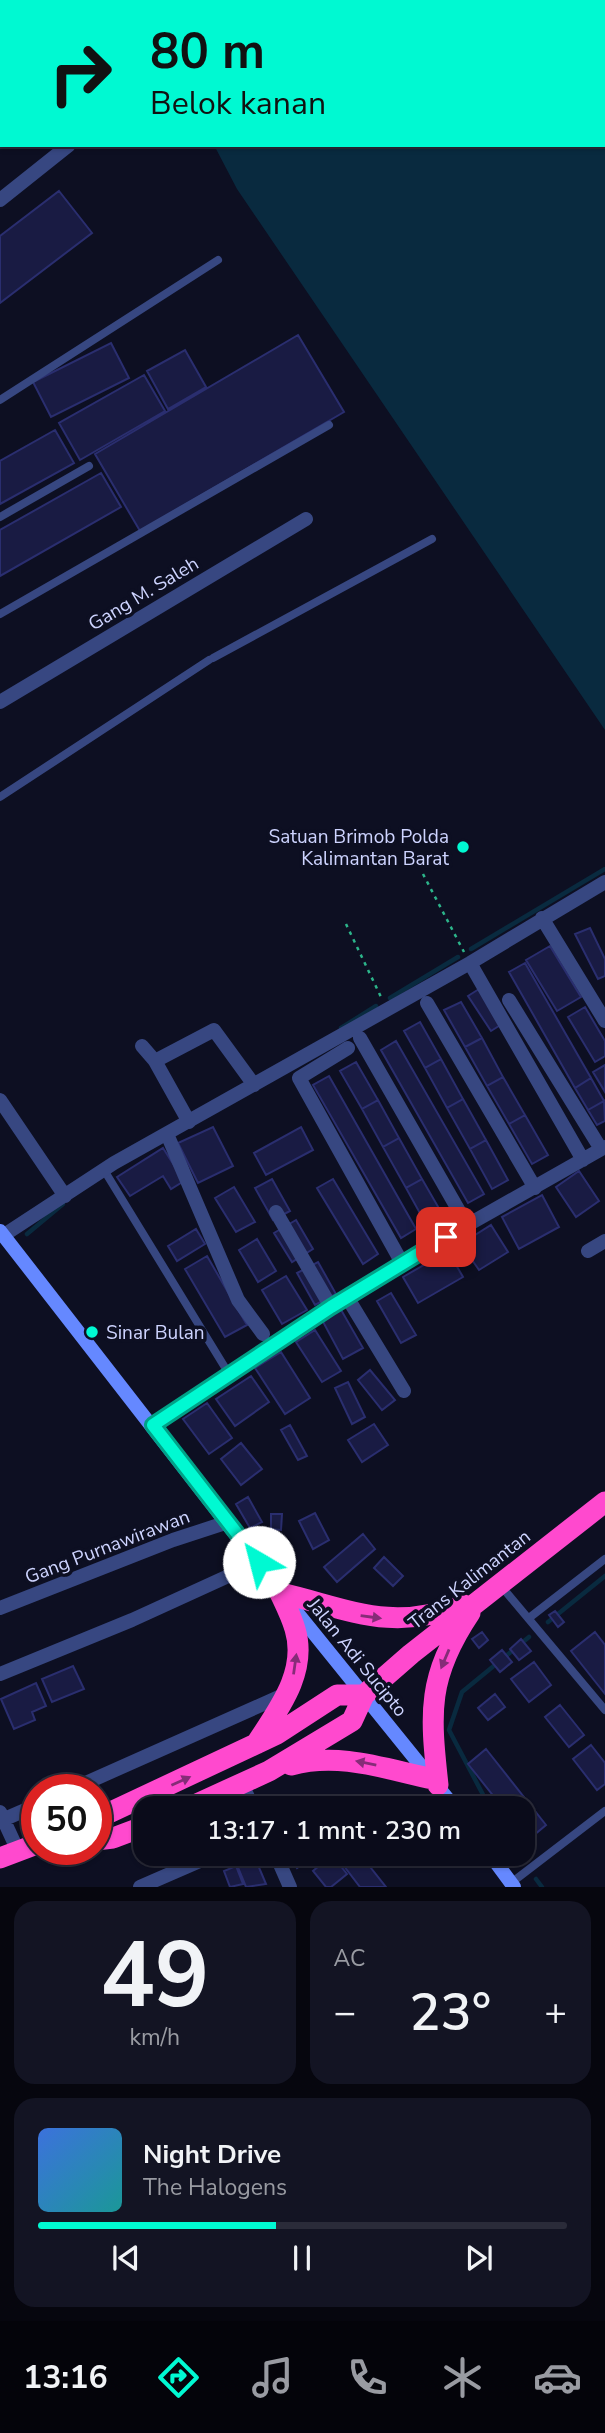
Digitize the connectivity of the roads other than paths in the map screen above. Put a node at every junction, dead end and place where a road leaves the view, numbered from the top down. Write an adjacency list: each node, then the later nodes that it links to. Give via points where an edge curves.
1 (66, 147): 2 (street)
2 (0, 200)
3 (218, 261): 4 (lane)
4 (0, 400)
5 (329, 425): 10 (lane)
6 (89, 466): 7 (lane)
7 (0, 517)
8 (306, 519): 11 (street, Gang M. Saleh)
9 (432, 539): 12 (lane, via 211,659)
10 (0, 614)
11 (0, 702)
12 (0, 797)
13 (605, 882): 14 (street)
14 (542, 918): 15 (street); 18 (street)
15 (470, 963): 23 (street); 28 (street)
16 (509, 1000): 27 (street)
17 (427, 1003): 30 (street)
18 (605, 1021)
19 (360, 1038): 33 (street)
20 (142, 1046): 22 (street)
21 (348, 1048): 37 (street, via 299,1078)
22 (155, 1061): 23 (street, via 214,1030); 25 (street)
23 (254, 1086): 25 (street)
24 (0, 1101): 31 (street)
25 (188, 1122): 26 (street)
26 (167, 1134): 29 (street); 40 (street, via 238,1300)
27 (603, 1148): 28 (street)
28 (583, 1160): 30 (street)
29 (104, 1170): 31 (street); 41 (lane)
30 (535, 1188): 33 (street)
31 (65, 1196): 34 (street)
32 (276, 1212): 39 (street)
33 (467, 1225): 37 (street)
34 (2, 1233): 43 (main road, Jalan Adi Sucipto)
35 (605, 1241): 36 (street)
36 (588, 1251)
37 (402, 1263): 38 (street)
38 (347, 1297): 39 (street); 42 (street)
39 (331, 1307): 41 (street)
40 (263, 1334)
41 (229, 1374): 43 (street)
42 (404, 1391)
43 (153, 1425): 45 (main road, Jalan Adi Sucipto)
44 (605, 1502): 48 (highway, Trans Kalimantan)
45 (228, 1522): 47 (main road, Jalan Adi Sucipto); 51 (street, Gang Purnawirawan)
46 (605, 1559): 52 (lane)
47 (259, 1562): 49 (main road, Jalan Adi Sucipto); 53 (street)
48 (499, 1585): 50 (highway, Trans Kalimantan); 52 (lane)
49 (280, 1591): 50 (highway, one-way to 50, via 382,1619 419,1618); 54 (highway, one-way to 49, via 297,1644); 55 (main road, Jalan Adi Sucipto)
50 (479, 1600): 55 (highway, Trans Kalimantan); 60 (highway, one-way to 60, via 449,1650 435,1691)
51 (0, 1608)
52 (529, 1618): 56 (lane)
53 (0, 1674)
54 (289, 1693): 57 (highway); 59 (street)
55 (364, 1695): 57 (highway, via 337,1695); 58 (highway, via 352,1721); 60 (main road, Jalan Adi Sucipto)
56 (605, 1710)
57 (255, 1746): 67 (highway, one-way to 57)
58 (269, 1771): 60 (highway, one-way to 58, via 341,1759); 61 (highway)
59 (106, 1774)
60 (435, 1782): 64 (main road, Jalan Adi Sucipto)
61 (242, 1784): 62 (highway); 63 (street)
62 (215, 1796)
63 (248, 1796)
64 (446, 1796)
65 (21, 1811): 68 (street)
66 (605, 1811): 75 (lane)
67 (112, 1812)
68 (1, 1818): 71 (street)
69 (133, 1830): 70 (highway)
70 (112, 1838)
71 (18, 1851)
72 (188, 1866): 76 (street)
73 (281, 1866): 77 (street)
74 (498, 1866): 75 (main road)
75 (512, 1885)
76 (140, 1887)
77 (290, 1887)

